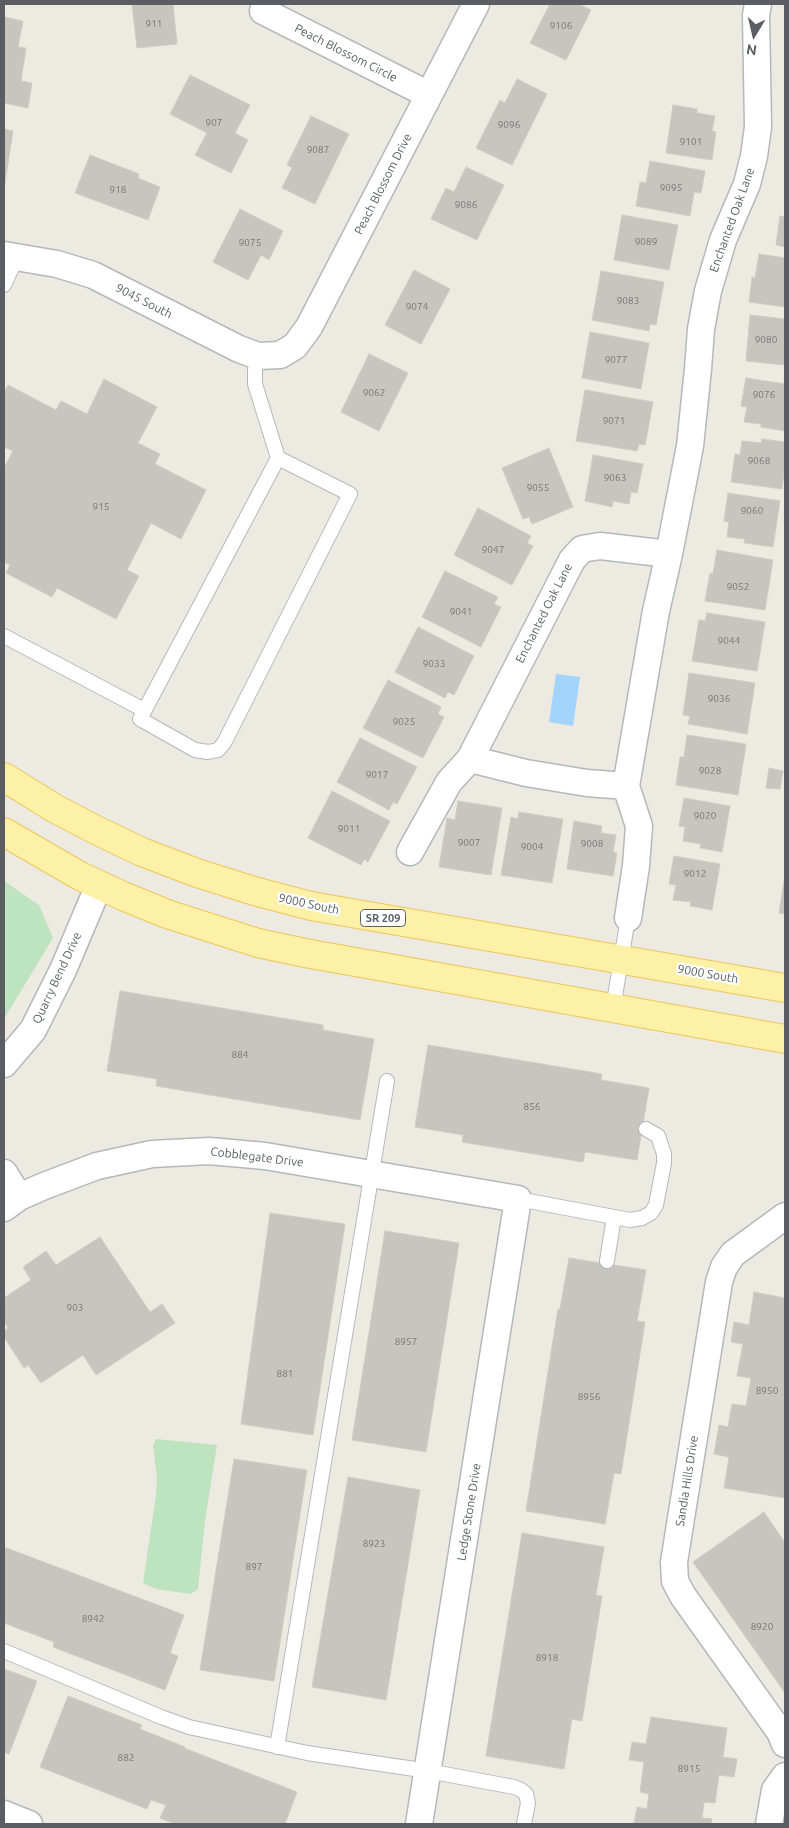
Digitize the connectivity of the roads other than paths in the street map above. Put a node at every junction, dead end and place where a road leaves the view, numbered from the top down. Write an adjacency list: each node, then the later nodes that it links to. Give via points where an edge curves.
1 (476, 4): 4 (street, Peach Blossom Drive)
2 (758, 4): 9 (street, Enchanted Oak Lane, via 758,127 754,156 708,291 701,329 690,446)
3 (264, 11): 4 (street, Peach Blossom Circle)
4 (429, 95): 7 (street, Peach Blossom Drive, via 309,327 295,346)
5 (11, 256): 6 (lane); 7 (street, 9045 South, via 57,264 93,275 239,349)
6 (4, 285)
7 (269, 355): 8 (lane, via 255,370 255,384)
8 (278, 458): 11 (lane); 11 (lane, via 350,494 224,743 218,750 195,750 140,719)
9 (670, 554): 12 (street, Enchanted Oak Lane, via 600,546 582,549 562,577); 14 (street, Enchanted Oak Lane, via 656,611)
10 (4, 636): 11 (lane)
11 (144, 710)
12 (470, 759): 14 (street, via 587,783); 16 (street, Enchanted Oak Lane, via 449,782)
13 (4, 777): 19 (main road, 9000 South / SR 209, via 54,808 133,848 254,891 311,906)
14 (626, 786): 18 (street, Enchanted Oak Lane, via 639,826)
15 (4, 832): 17 (main road)
16 (410, 852)
17 (99, 885): 21 (main road, via 167,914 258,943); 23 (street, Quarry Bend Drive, via 33,1030)
18 (628, 918): 19 (lane)
19 (621, 959): 20 (main road, 9000 South / SR 209); 21 (lane)
20 (785, 988)
21 (613, 1008): 22 (main road)
22 (785, 1039)
23 (4, 1064)
24 (387, 1081): 27 (lane)
25 (646, 1129): 31 (lane, via 658,1136 664,1154 656,1205 642,1218)
26 (4, 1173): 29 (street)
27 (372, 1174): 28 (street, Cobblegate Drive); 29 (street, Cobblegate Drive, via 265,1156 209,1151 152,1154 97,1166); 35 (lane)
28 (518, 1199): 31 (lane); 36 (street, Ledge Stone Drive)
29 (11, 1202)
30 (785, 1216): 34 (street, Sandia Hills Drive, via 732,1254 719,1282 674,1562 675,1580 682,1596 780,1732)
31 (614, 1217): 32 (lane)
32 (607, 1261)
33 (4, 1651): 35 (lane, via 168,1720)
34 (785, 1744)
35 (277, 1746): 36 (lane)
36 (428, 1771): 40 (street, Ledge Stone Drive); 41 (lane, via 521,1790 526,1794 528,1803)
37 (785, 1776): 42 (street, via 775,1790)
38 (4, 1814): 39 (street)
39 (29, 1824)
40 (420, 1824)
41 (524, 1824)
42 (769, 1824)

